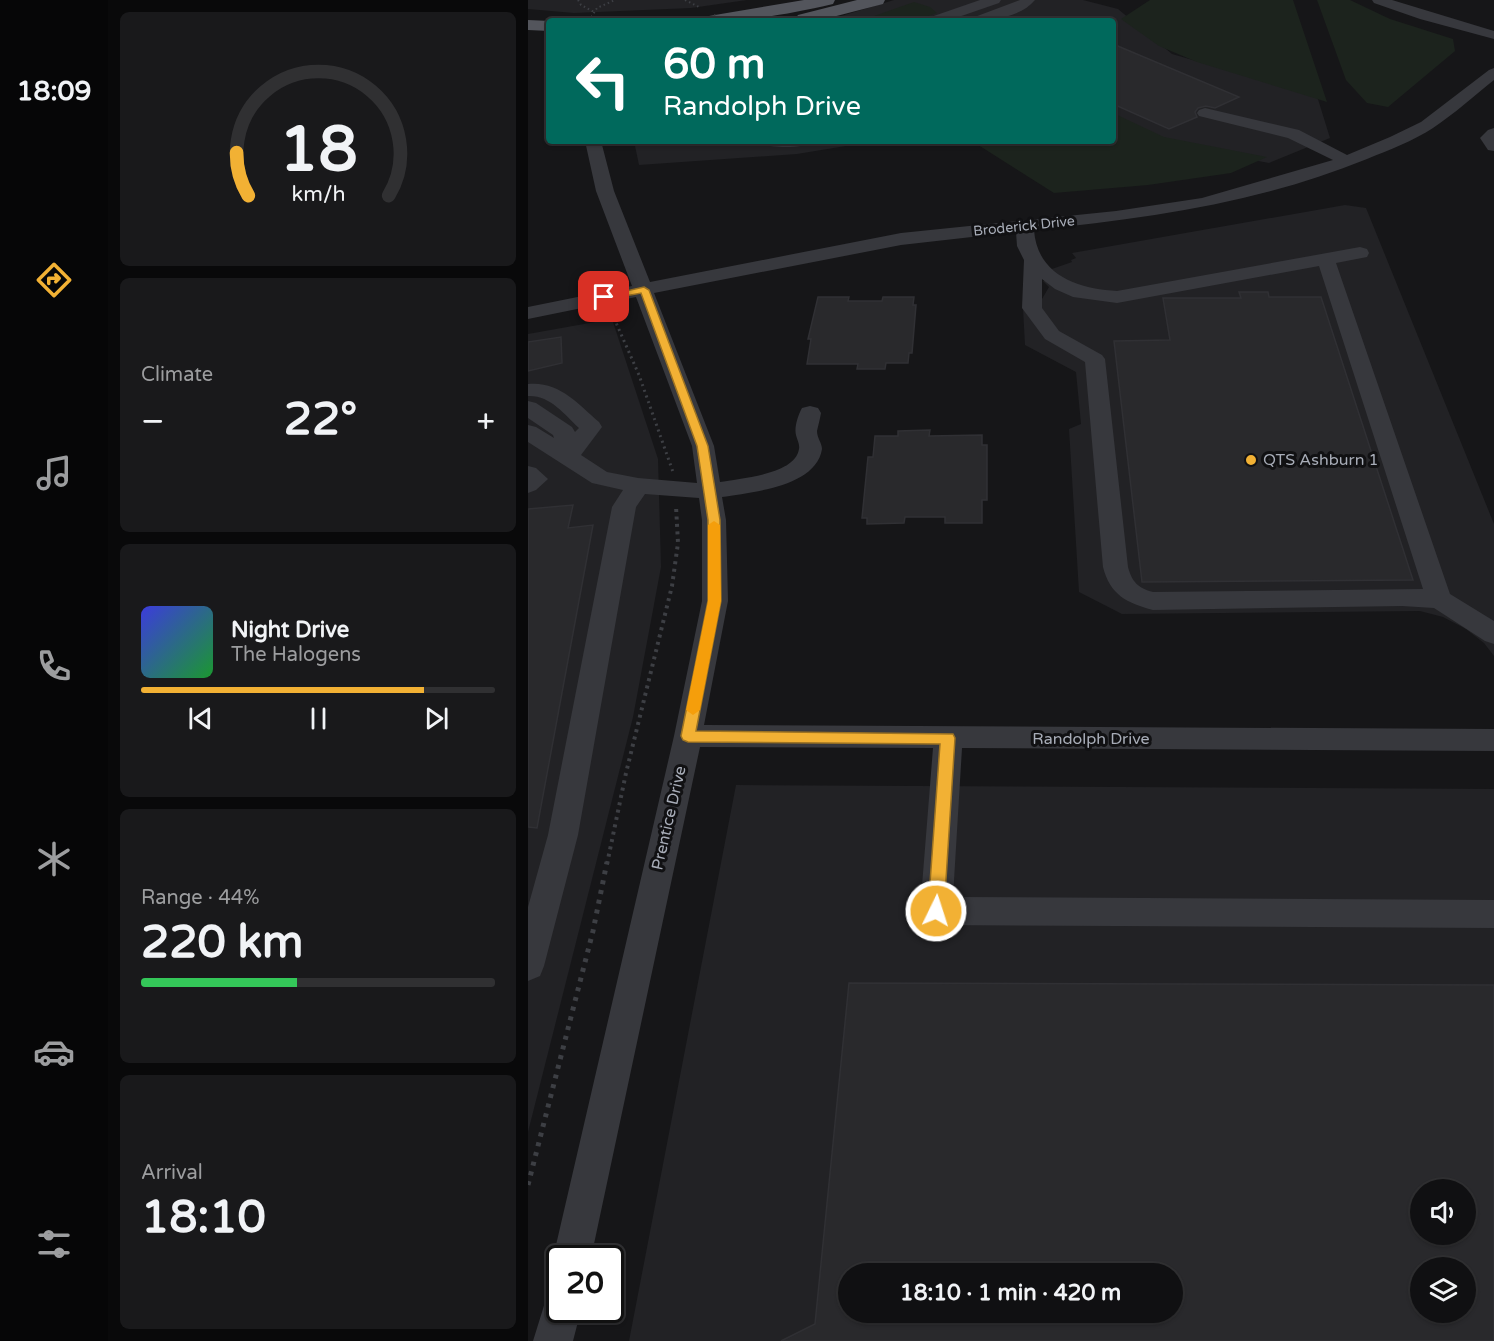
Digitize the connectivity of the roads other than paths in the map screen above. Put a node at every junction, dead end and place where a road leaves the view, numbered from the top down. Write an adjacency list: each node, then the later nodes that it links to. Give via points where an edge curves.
1 (827, 0): 8 (main road, via 773,12)
2 (877, 0): 9 (main road)
3 (994, 0): 7 (street)
4 (1028, 0): 11 (street)
5 (1379, 0): 14 (street)
6 (944, 2): 7 (street)
7 (965, 10): 10 (street)
8 (712, 18)
9 (808, 18)
10 (942, 18)
11 (984, 18)
12 (528, 25): 13 (main road)
13 (546, 26)
14 (1494, 35)
15 (528, 39): 16 (main road)
16 (546, 40)
17 (1494, 74): 22 (street, Broderick Drive, via 1427,125)
18 (1205, 113): 22 (street, via 1293,134)
19 (1494, 133): 21 (street, via 1488,138)
20 (594, 144): 28 (street, Prentice Drive, via 605,191)
21 (1494, 146)
22 (1347, 161): 23 (street, Broderick Drive, via 1202,203)
23 (1025, 226): 24 (street, via 1026,247); 28 (street, Broderick Drive, via 902,239)
24 (1042, 252): 27 (street, via 1069,272 1071,279); 30 (street, via 1032,308)
25 (1360, 253): 26 (street)
26 (1326, 260): 27 (street, via 1117,297); 42 (street)
27 (1066, 288): 30 (street)
28 (644, 290): 29 (street, Broderick Drive); 39 (street, Prentice Drive, via 703,446)
29 (528, 313)
30 (1045, 327): 42 (street, via 1095,359 1116,575 1122,587 1137,598)
31 (528, 390): 37 (street, via 542,389 560,398 591,427)
32 (528, 394): 37 (street, via 550,405 578,429)
33 (528, 408): 37 (street, via 564,432)
34 (808, 423): 39 (street, via 811,447 798,469 770,481)
35 (528, 432): 37 (street)
36 (528, 443): 37 (street)
37 (568, 456): 41 (street, via 600,478)
38 (528, 473): 40 (street, via 536,478)
39 (709, 482): 41 (street, via 676,488); 44 (street, Prentice Drive, via 714,520 715,601)
40 (528, 485)
41 (638, 486): 48 (street, via 624,507 563,835)
42 (1439, 599): 43 (street)
43 (1494, 634)
44 (688, 736): 45 (street, Randolph Drive); 49 (street, Prentice Drive)
45 (948, 738): 46 (street, Randolph Drive); 47 (street, via 936,911)
46 (1494, 740)
47 (1494, 914)
48 (528, 966)
49 (575, 1245)
50 (558, 1323): 51 (street)
51 (553, 1341)

